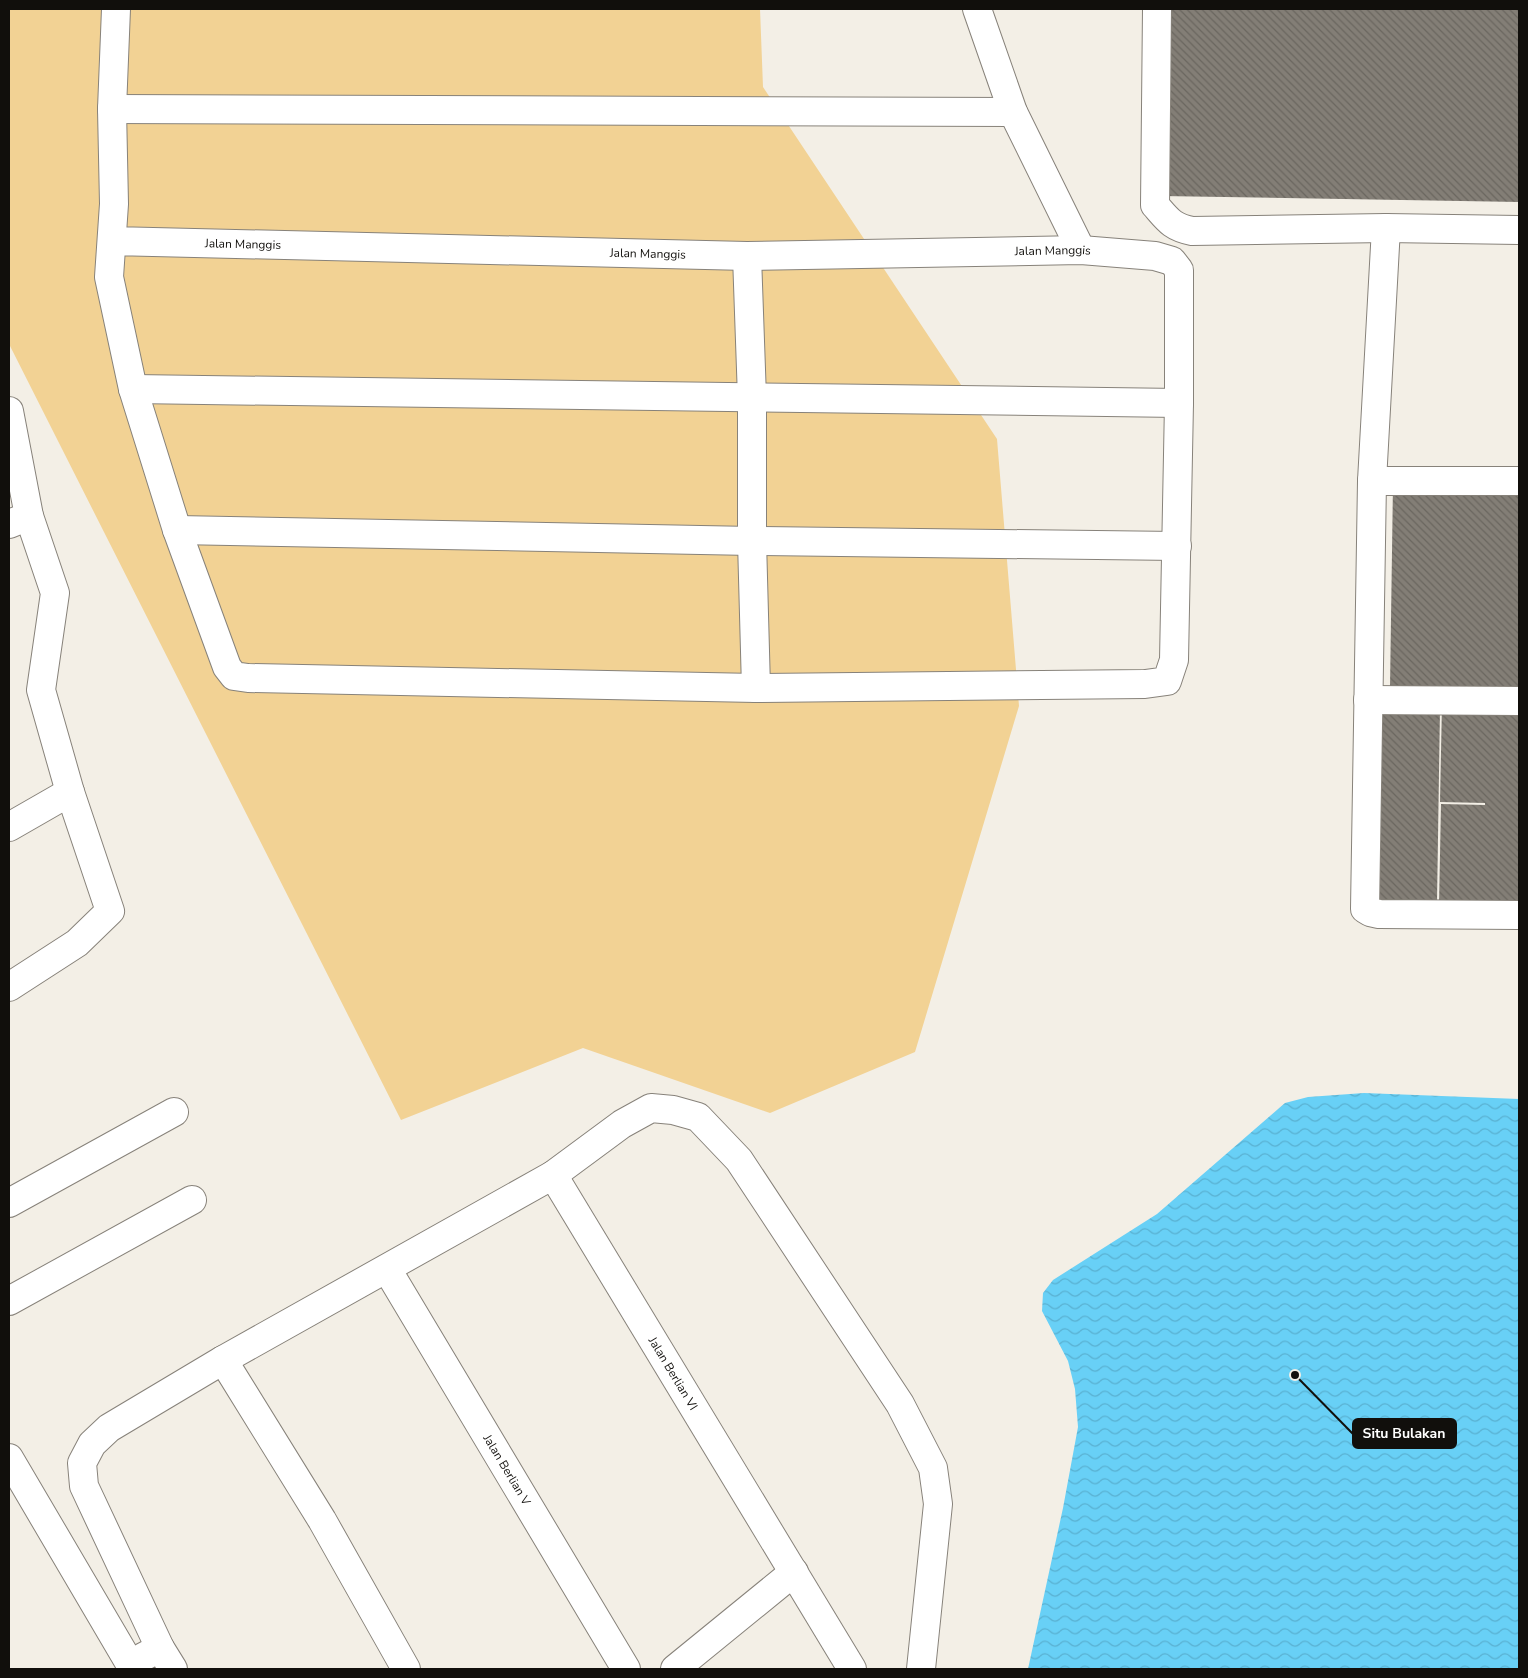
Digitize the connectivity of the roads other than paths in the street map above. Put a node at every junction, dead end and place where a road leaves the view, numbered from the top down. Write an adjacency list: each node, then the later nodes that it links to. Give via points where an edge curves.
1 (116, 9): 4 (street)
2 (977, 9): 5 (street)
3 (1157, 9): 6 (street, via 1155,205 1170,223 1192,231)
4 (112, 109): 5 (street); 8 (street)
5 (1013, 112): 9 (street)
6 (1386, 228): 7 (street); 15 (street)
7 (1519, 230)
8 (112, 241): 10 (street, Jalan Manggis); 11 (street, via 108,277)
9 (1081, 250): 10 (street, Jalan Manggis); 13 (street, Jalan Manggis, via 1155,256 1172,261 1179,270)
10 (747, 256): 12 (street)
11 (134, 389): 12 (street); 18 (street)
12 (752, 398): 13 (street); 19 (street)
13 (1179, 403): 20 (street)
14 (9, 411): 17 (street)
15 (1372, 481): 16 (street); 22 (street)
16 (1519, 481)
17 (19, 520): 24 (street, via 55,593 41,690)
18 (178, 530): 19 (street); 21 (street, via 227,667 234,676)
19 (752, 541): 20 (street); 21 (street)
20 (1177, 546): 21 (street, via 1174,660 1167,681 1145,684)
21 (756, 688)
22 (1368, 700): 23 (street); 26 (street, via 1365,909 1379,914)
23 (1519, 701)
24 (70, 792): 25 (street); 27 (street, via 110,911 77,943)
25 (9, 827)
26 (1519, 915)
27 (9, 987)
28 (174, 1112): 31 (street)
29 (553, 1175): 32 (street); 36 (street, Jalan Berlian VI); 43 (street, via 622,1124 650,1108 673,1110 698,1118 739,1160 900,1404 933,1468 938,1504)
30 (192, 1200): 33 (street)
31 (9, 1203)
32 (386, 1270): 34 (street); 40 (street, Jalan Berlian V)
33 (9, 1301)
34 (223, 1360): 37 (street, via 109,1428 92,1444 82,1463 84,1486); 39 (street, via 322,1520)
35 (9, 1458): 38 (street)
36 (794, 1572): 41 (street); 42 (street, Jalan Berlian VI)
37 (166, 1658): 38 (street)
38 (126, 1667)
39 (406, 1669)
40 (626, 1669)
41 (675, 1669)
42 (852, 1669)
43 (921, 1669)

